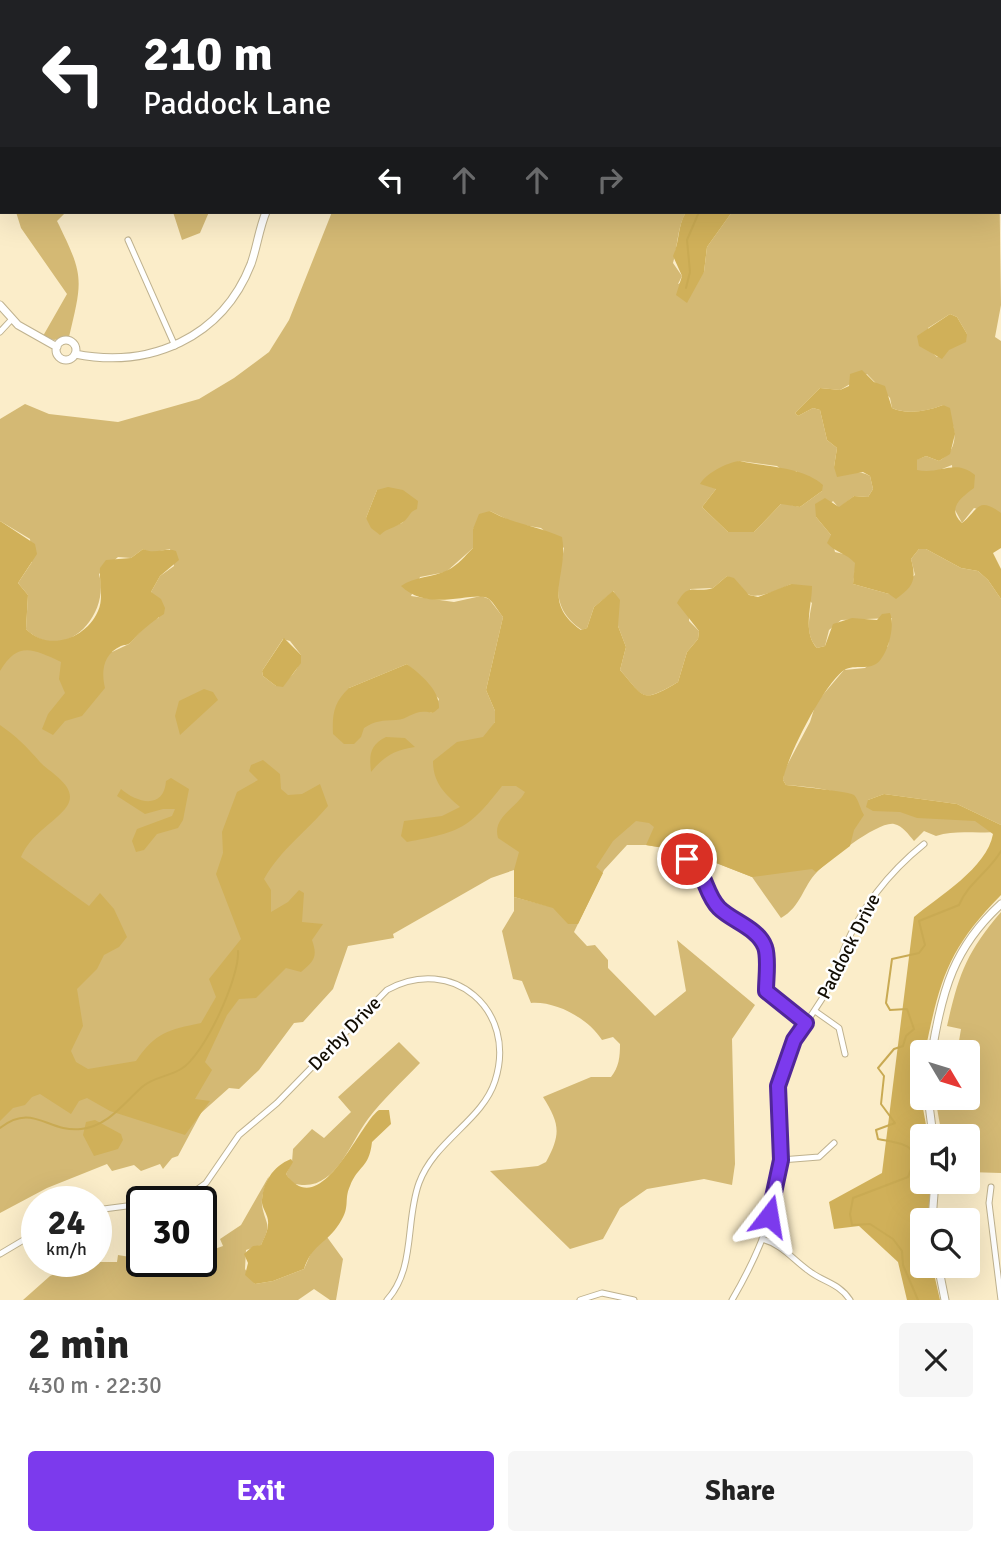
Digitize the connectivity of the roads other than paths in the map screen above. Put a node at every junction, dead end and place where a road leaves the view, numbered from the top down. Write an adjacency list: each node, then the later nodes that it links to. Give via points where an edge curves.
1 (265, 214): 6 (street, via 251,264 231,301 203,330)
2 (128, 240): 6 (street)
3 (0, 305): 4 (street)
4 (12, 319): 5 (street); 7 (street)
5 (0, 332)
6 (175, 346): 8 (street, via 132,358)
7 (57, 347): 8 (street, via 70,342); 8 (street, via 57,354 65,360)
8 (75, 354)
9 (924, 844): 12 (street, Paddock Drive, via 881,883)
10 (687, 859): 13 (street, via 698,868 719,908 753,932 766,949 766,991)
11 (1001, 904): 14 (street, via 960,951 949,976)
12 (815, 1011): 13 (street, Paddock Drive); 15 (street, via 839,1028)
13 (806, 1023): 17 (street, Paddock Drive, via 794,1040 778,1086)
14 (935, 1040)
15 (845, 1054)
16 (834, 1143): 17 (street, via 819,1157)
17 (781, 1160): 20 (street, Paddock Drive)
18 (202, 1186): 24 (street, Derby Drive, via 239,1135 276,1104 387,990 410,979 433,978 470,991 490,1013 500,1052 495,1080 482,1105 425,1169 410,1219 408,1258)
19 (991, 1186): 30 (street)
20 (762, 1239): 27 (street, Paddock Drive); 28 (street, via 777,1244 812,1274 832,1282)
21 (21, 1242): 22 (street)
22 (0, 1254)
23 (941, 1278): 29 (street)
24 (387, 1300)
25 (580, 1300): 26 (street, via 602,1293)
26 (634, 1300)
27 (732, 1300)
28 (850, 1300)
29 (945, 1300)
30 (1001, 1300)

